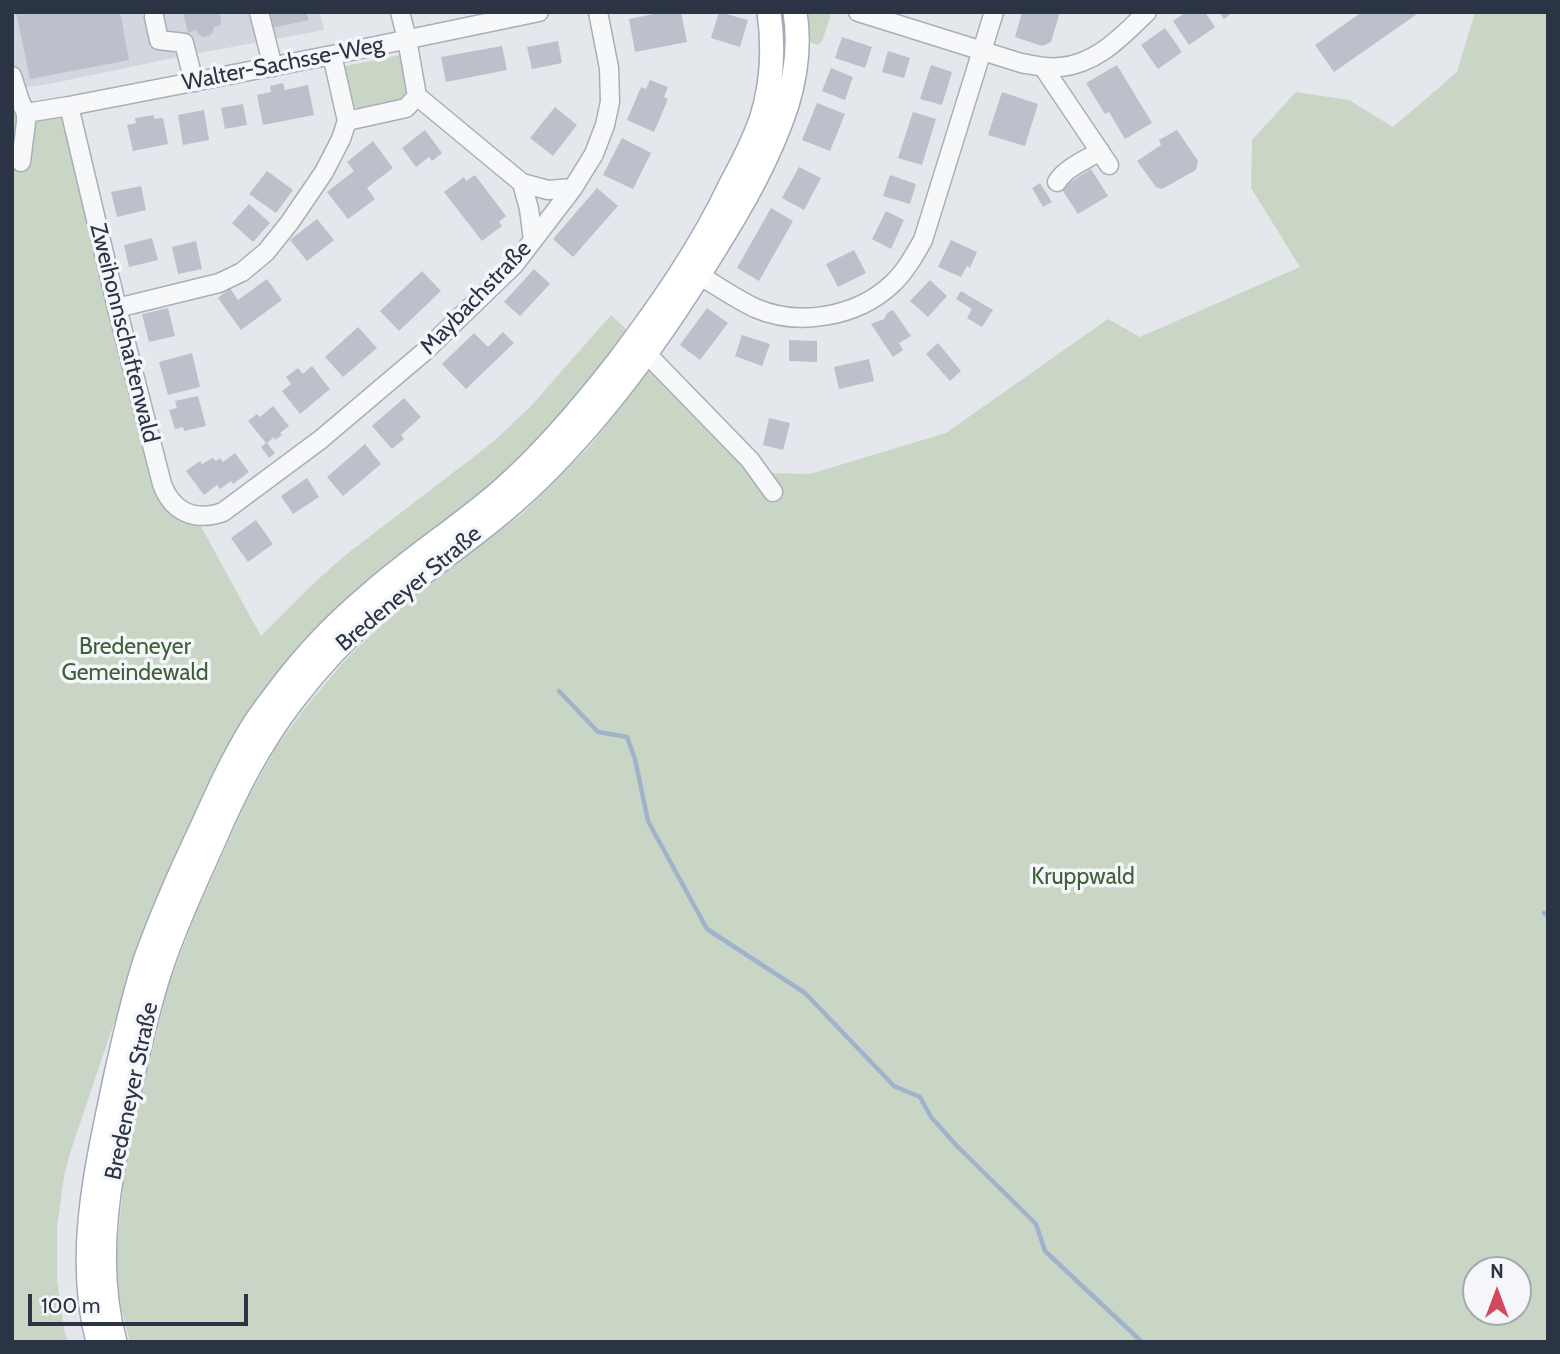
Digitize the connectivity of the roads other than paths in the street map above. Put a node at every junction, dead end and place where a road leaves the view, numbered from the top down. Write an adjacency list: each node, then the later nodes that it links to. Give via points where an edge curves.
1 (259, 12): 14 (street)
2 (400, 12): 11 (street)
3 (539, 12): 11 (street, Walter-Sachsse-Weg)
4 (598, 12): 25 (street, Maybachstraße, via 609,68 610,102 594,154)
5 (769, 12): 32 (main road, Bredeneyer Straße, via 772,59 760,122 718,212 644,328 541,453 323,638 250,729 223,781 149,950 122,1048 91,1206 88,1293)
6 (795, 12): 27 (main road, Bredeneyer Straße, via 798,45 787,105 733,220)
7 (858, 12): 12 (street)
8 (995, 12): 12 (street)
9 (1147, 12): 15 (street, via 1101,53 1082,62)
10 (154, 17): 17 (street, via 159,40 184,43)
11 (407, 39): 13 (street, Walter-Sachsse-Weg); 18 (street)
12 (982, 51): 15 (street); 27 (street, via 923,240 912,260 877,297 833,315 794,317 757,309)
13 (332, 55): 14 (street, Walter-Sachsse-Weg); 21 (street)
14 (273, 67): 17 (street, Walter-Sachsse-Weg)
15 (1043, 67): 23 (street, via 1105,158 1064,173)
16 (12, 76): 20 (street)
17 (194, 82): 19 (street, Walter-Sachsse-Weg)
18 (417, 96): 21 (street, via 406,108); 24 (street)
19 (69, 106): 20 (street, Walter-Sachsse-Weg); 28 (street, Zweihonnschaftenwald)
20 (26, 113): 22 (street)
21 (347, 121): 28 (street, via 324,172 266,253 219,283)
22 (21, 162)
23 (1057, 182)
24 (522, 183): 25 (street, via 548,190); 26 (street)
25 (573, 188): 26 (street, Maybachstraße)
26 (533, 240): 31 (street, Maybachstraße, via 514,265 424,352 320,440)
27 (699, 275): 29 (main road, Bredeneyer Straße)
28 (117, 308): 31 (street, Zweihonnschaftenwald, via 167,498 192,515 209,517)
29 (646, 353): 30 (street, via 750,460); 33 (main road, Bredeneyer Straße, via 555,463 334,651 265,739 237,789 161,966 122,1119 104,1251)
30 (773, 492)
31 (223, 512)
32 (98, 1342)
33 (115, 1342)

